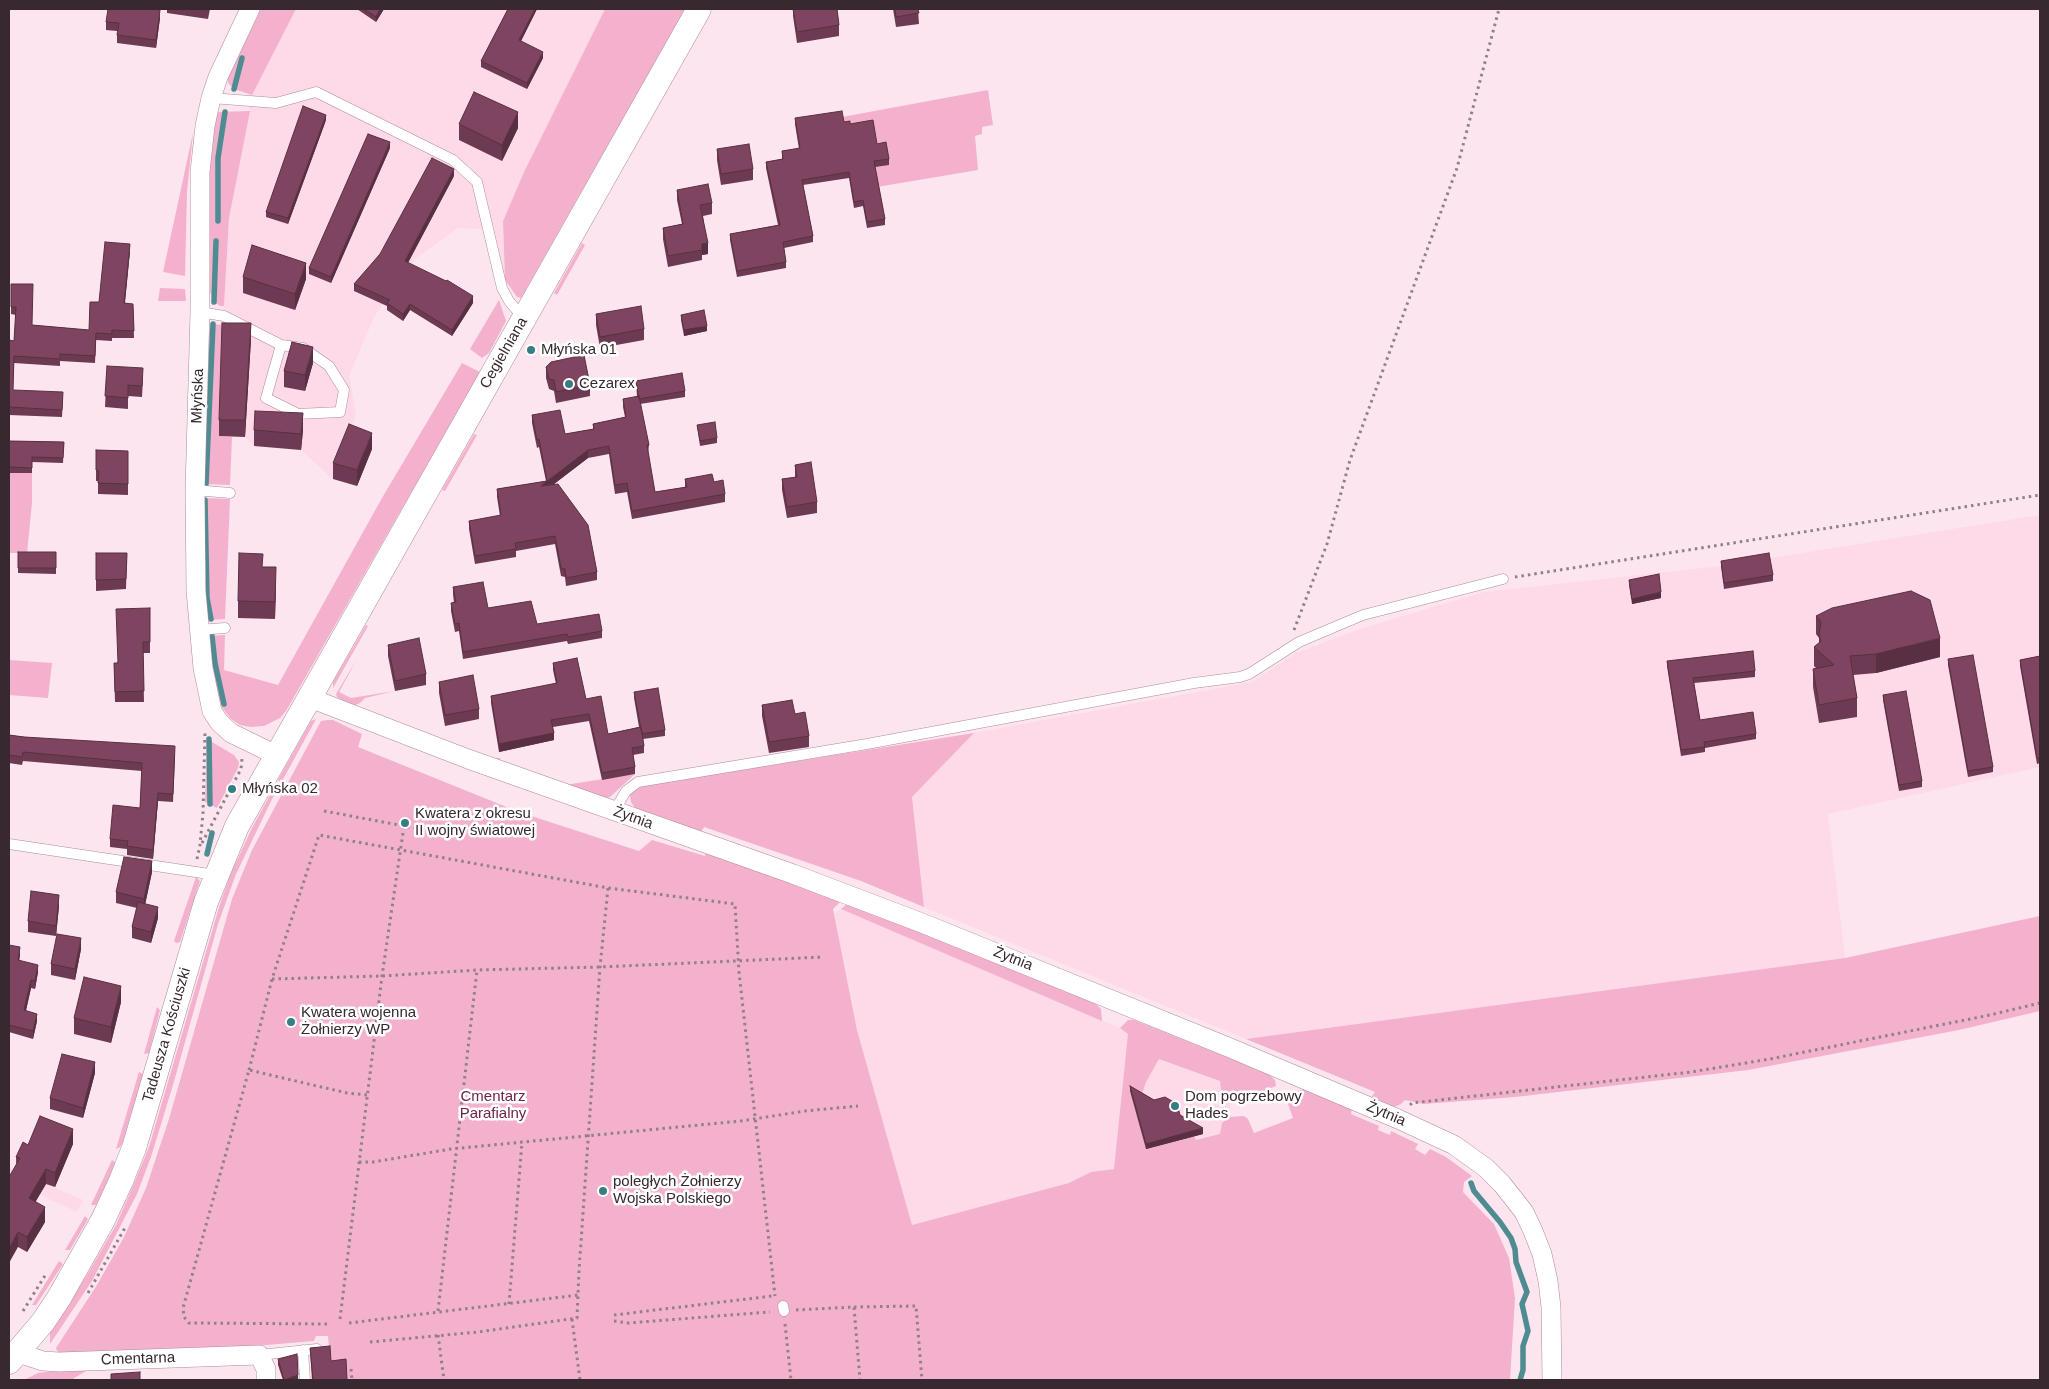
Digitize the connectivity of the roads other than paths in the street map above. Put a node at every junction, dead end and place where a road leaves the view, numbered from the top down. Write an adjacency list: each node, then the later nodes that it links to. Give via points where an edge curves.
1 (250, 9): 3 (street, Młyńska)
2 (699, 9): 5 (street, Cegielniana)
3 (211, 98): 4 (street, Młyńska, via 200,172); 5 (lane, via 276,103 316,92 454,160 477,182 502,288)
4 (200, 312): 6 (lane, via 224,316); 7 (street, Młyńska)
5 (524, 319): 12 (street, Cegielniana)
6 (281, 345): 6 (lane, via 266,398 298,414 340,412 344,390 329,366 303,348)
7 (195, 490): 8 (lane); 11 (street, Młyńska)
8 (230, 493)
9 (1503, 579): 14 (lane, via 1363,615 1286,649 1270,662 1240,677 638,782 626,791)
10 (225, 628): 11 (lane)
11 (198, 630): 13 (street, Młyńska, via 212,711 231,733)
12 (310, 698): 13 (street, Tadeusza Kościuszki); 14 (street, Żytnia)
13 (276, 755): 16 (street, Tadeusza Kościuszki, via 237,826)
14 (614, 811): 23 (street, Żytnia, via 793,874 1141,1010 1454,1145 1502,1184 1524,1212 1542,1254 1551,1307)
15 (9, 844): 16 (lane)
16 (205, 873): 20 (street, Tadeusza Kościuszki, via 193,943 134,1148 121,1181 59,1298)
17 (317, 1349): 18 (lane)
18 (303, 1350): 19 (lane); 22 (lane)
19 (259, 1355): 20 (street, Cmentarna, via 59,1362); 21 (street, via 266,1369)
20 (13, 1358)
21 (266, 1380)
22 (305, 1380)
23 (1552, 1380)

